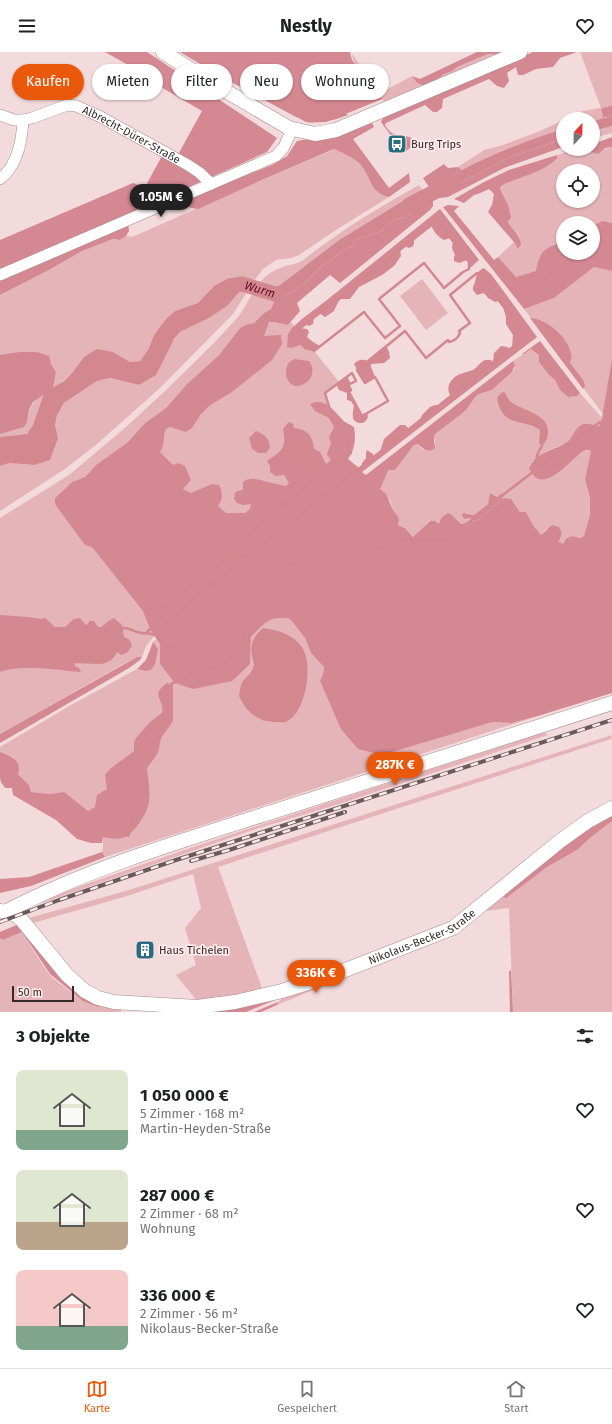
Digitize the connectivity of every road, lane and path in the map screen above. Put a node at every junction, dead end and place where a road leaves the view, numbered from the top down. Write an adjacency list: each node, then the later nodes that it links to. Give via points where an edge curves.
1 (163, 52): 5 (main road, via 219,88)
2 (520, 52): 5 (main road, via 336,130 315,134)
3 (0, 115): 4 (street, Albrecht-Dürer-Straße)
4 (23, 120): 6 (street, via 13,166); 7 (street, Albrecht-Dürer-Straße, via 61,106 76,106 188,165 200,172)
5 (292, 129): 7 (street, via 284,147 276,156)
6 (0, 179)
7 (211, 184): 8 (street)
8 (0, 275)
9 (612, 703): 11 (main road, via 170,845 94,872)
10 (612, 808): 11 (main road, Nikolaus-Becker-Straße, via 560,841 453,928 282,992 217,1006 114,1002 98,998 76,983 21,919)
11 (4, 911)

